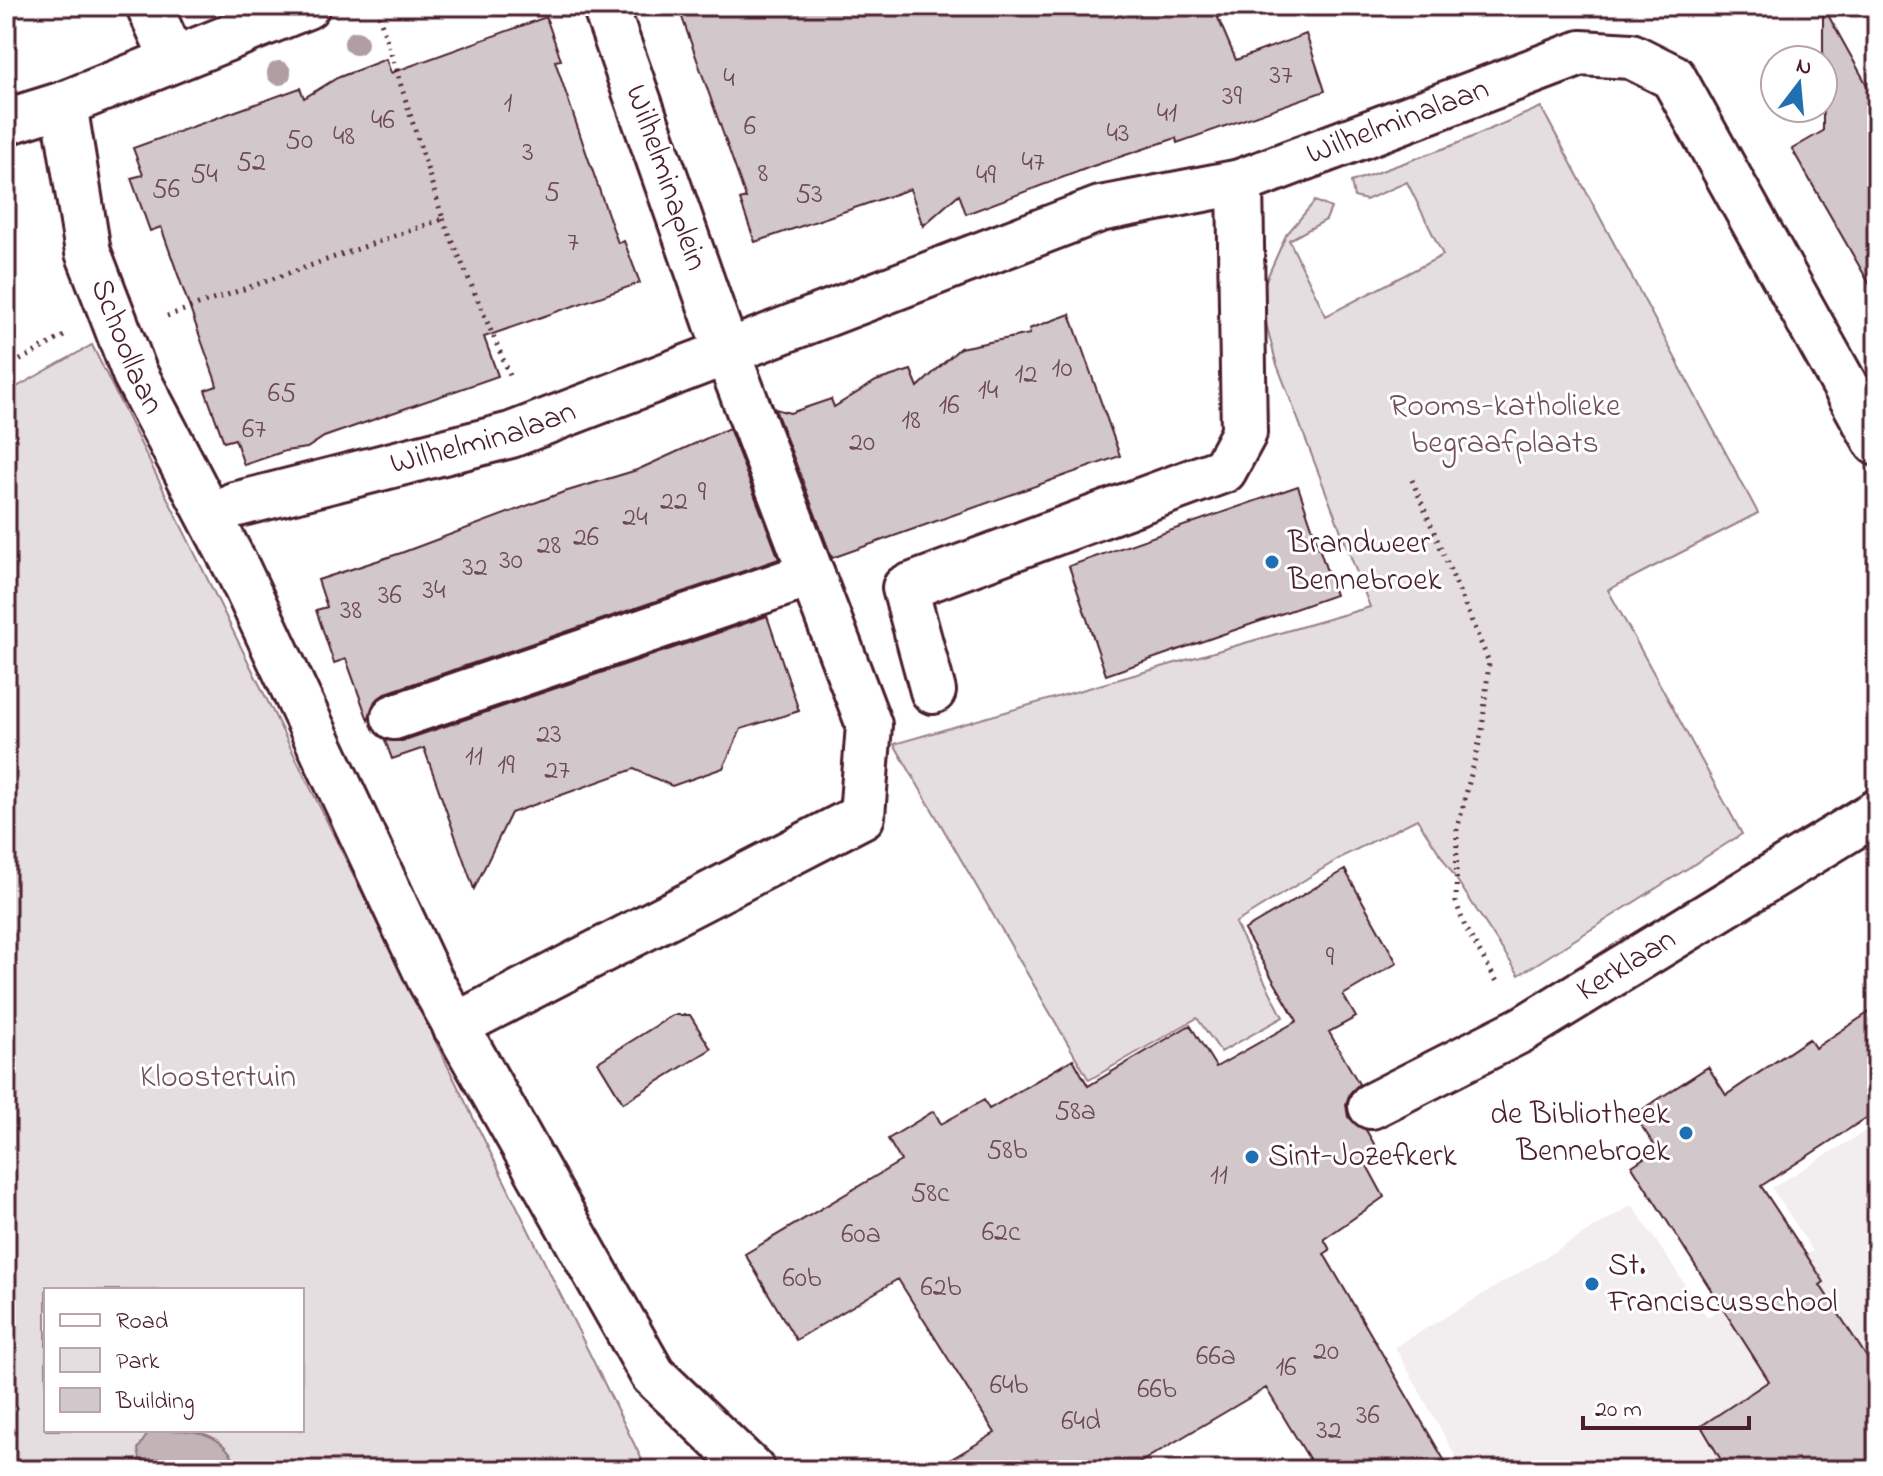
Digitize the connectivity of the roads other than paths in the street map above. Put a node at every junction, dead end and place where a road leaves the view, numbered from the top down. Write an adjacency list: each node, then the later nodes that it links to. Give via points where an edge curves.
1 (149, 6): 4 (street)
2 (307, 6): 4 (street)
3 (605, 6): 8 (street, Wilhelminaplein)
4 (173, 59): 5 (street)
5 (64, 104): 6 (street); 15 (street, Schoollaan, via 88,252 135,374 239,572)
6 (6, 122)
7 (1240, 182): 8 (street, Wilhelminalaan, via 1100,209); 9 (street, Wilhelminalaan, via 1581,53 1631,56 1673,77); 12 (street, via 1244,433 1224,470 905,588)
8 (726, 350): 10 (street, Wilhelminalaan, via 521,431); 11 (street)
9 (1877, 443)
10 (234, 505)
11 (812, 574): 13 (street); 15 (street, via 869,725 862,816)
12 (933, 691)
13 (394, 717)
14 (1877, 812): 16 (street, Kerklaan, via 1523,1029)
15 (455, 1026): 17 (street, Schoollaan, via 653,1375)
16 (1371, 1106)
17 (752, 1470)

